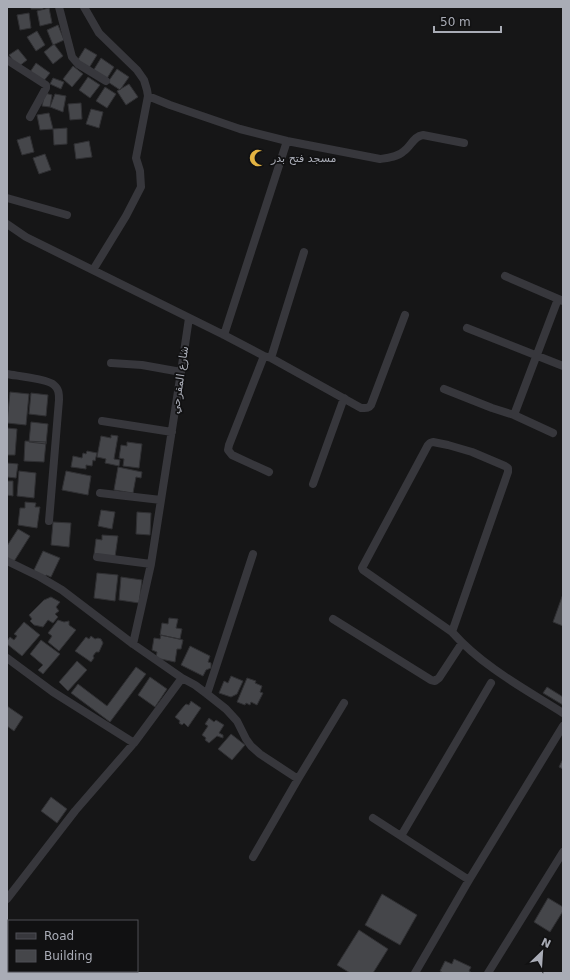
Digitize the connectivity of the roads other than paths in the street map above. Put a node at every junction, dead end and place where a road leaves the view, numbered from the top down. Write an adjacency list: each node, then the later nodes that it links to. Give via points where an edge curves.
1 (59, 7): 4 (street, via 72,57 78,64)
2 (84, 7): 5 (street, via 99,33 144,80)
3 (7, 60): 6 (street, via 46,85)
4 (106, 81)
5 (148, 96): 7 (street, via 240,129); 13 (street, via 136,158 141,186)
6 (30, 117)
7 (287, 141): 8 (street, via 380,159 404,152 420,135); 19 (street)
8 (464, 143)
9 (7, 198): 10 (street)
10 (67, 216)
11 (7, 224): 13 (street, via 26,237)
12 (304, 252): 21 (street)
13 (93, 270): 17 (street)
14 (505, 276): 15 (street)
15 (560, 300): 20 (street)
16 (405, 316): 27 (street, via 369,408 361,408)
17 (188, 318): 19 (street); 24 (street, شارع المقرحي)
18 (467, 328): 20 (street)
19 (224, 335): 21 (street)
20 (536, 355): 23 (street); 28 (street)
21 (268, 357): 27 (street); 32 (street, via 228,450 232,455)
22 (111, 363): 24 (street)
23 (563, 366)
24 (181, 372): 30 (street, شارع المقرحي)
25 (7, 374): 36 (street, via 46,381 53,384 59,393)
26 (444, 389): 28 (street)
27 (344, 398): 33 (street)
28 (514, 415): 31 (street)
29 (102, 421): 30 (street)
30 (172, 432): 35 (street, شارع المقرحي)
31 (553, 433)
32 (269, 472)
33 (313, 484)
34 (100, 493): 35 (street)
35 (161, 500): 40 (street, شارع المقرحي)
36 (49, 521)
37 (253, 554): 48 (street)
38 (97, 556): 40 (street)
39 (7, 561): 44 (street, via 62,590)
40 (151, 564): 44 (street, شارع المقرحي)
41 (333, 619): 43 (street, via 430,680 439,678)
42 (452, 632): 42 (street, via 362,568 428,445 433,442 472,452 508,468); 43 (street)
43 (462, 643): 50 (street, via 481,660)
44 (133, 644): 46 (street)
45 (7, 658): 52 (street, via 53,692)
46 (182, 678): 48 (street); 52 (street)
47 (491, 683): 55 (street)
48 (207, 694): 53 (street, via 238,721 251,746)
49 (344, 703): 53 (street)
50 (563, 713)
51 (563, 726): 58 (street)
52 (134, 743): 59 (street, via 75,811)
53 (298, 779): 57 (street)
54 (373, 818): 55 (street)
55 (400, 836): 58 (street)
56 (563, 852): 61 (street)
57 (253, 857)
58 (469, 880): 60 (street)
59 (7, 899)
60 (416, 973)
61 (488, 973)

